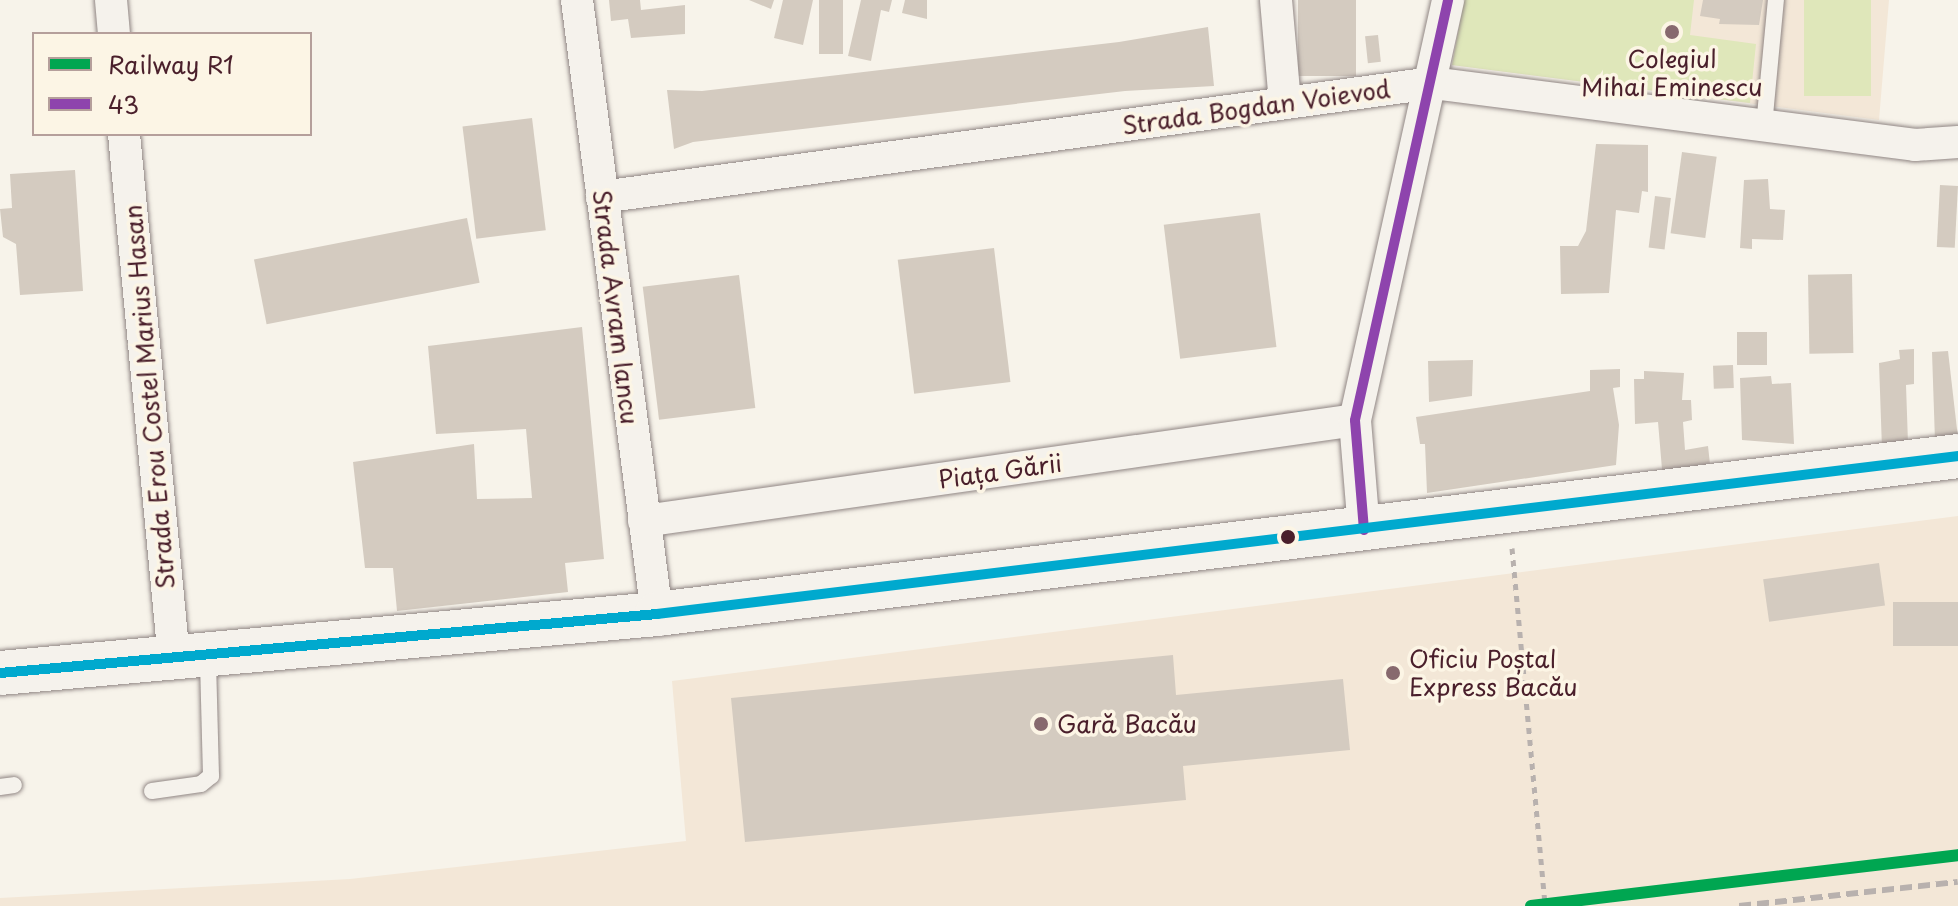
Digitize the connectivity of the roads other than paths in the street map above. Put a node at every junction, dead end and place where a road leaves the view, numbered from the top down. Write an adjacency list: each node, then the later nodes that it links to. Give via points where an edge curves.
1 (111, 0): 6 (street)
2 (577, 0): 12 (street, Strada Avram Iancu)
3 (1276, 0): 8 (street)
4 (1448, 0): 7 (street)
5 (1776, 0): 9 (lane)
6 (114, 32)
7 (1432, 83): 8 (street, Strada Bogdan Voievod); 9 (street, Strada Bogdan Voievod); 13 (street)
8 (1285, 103): 12 (street, Strada Bogdan Voievod)
9 (1764, 126): 11 (street, Strada Bogdan Voievod, via 1915,145)
10 (124, 136): 18 (street, Strada Erou Costel Marius Hasan)
11 (1958, 142)
12 (602, 197): 15 (street, Strada Avram Iancu)
13 (1355, 420): 15 (street, Piața Gării); 16 (street)
14 (1958, 456): 16 (main road)
15 (644, 521): 17 (street, Strada Avram Iancu)
16 (1364, 530): 17 (main road)
17 (657, 614): 18 (main road)
18 (191, 658): 19 (main road); 20 (lane, via 211,776 201,784)
19 (0, 673)
20 (152, 791)

